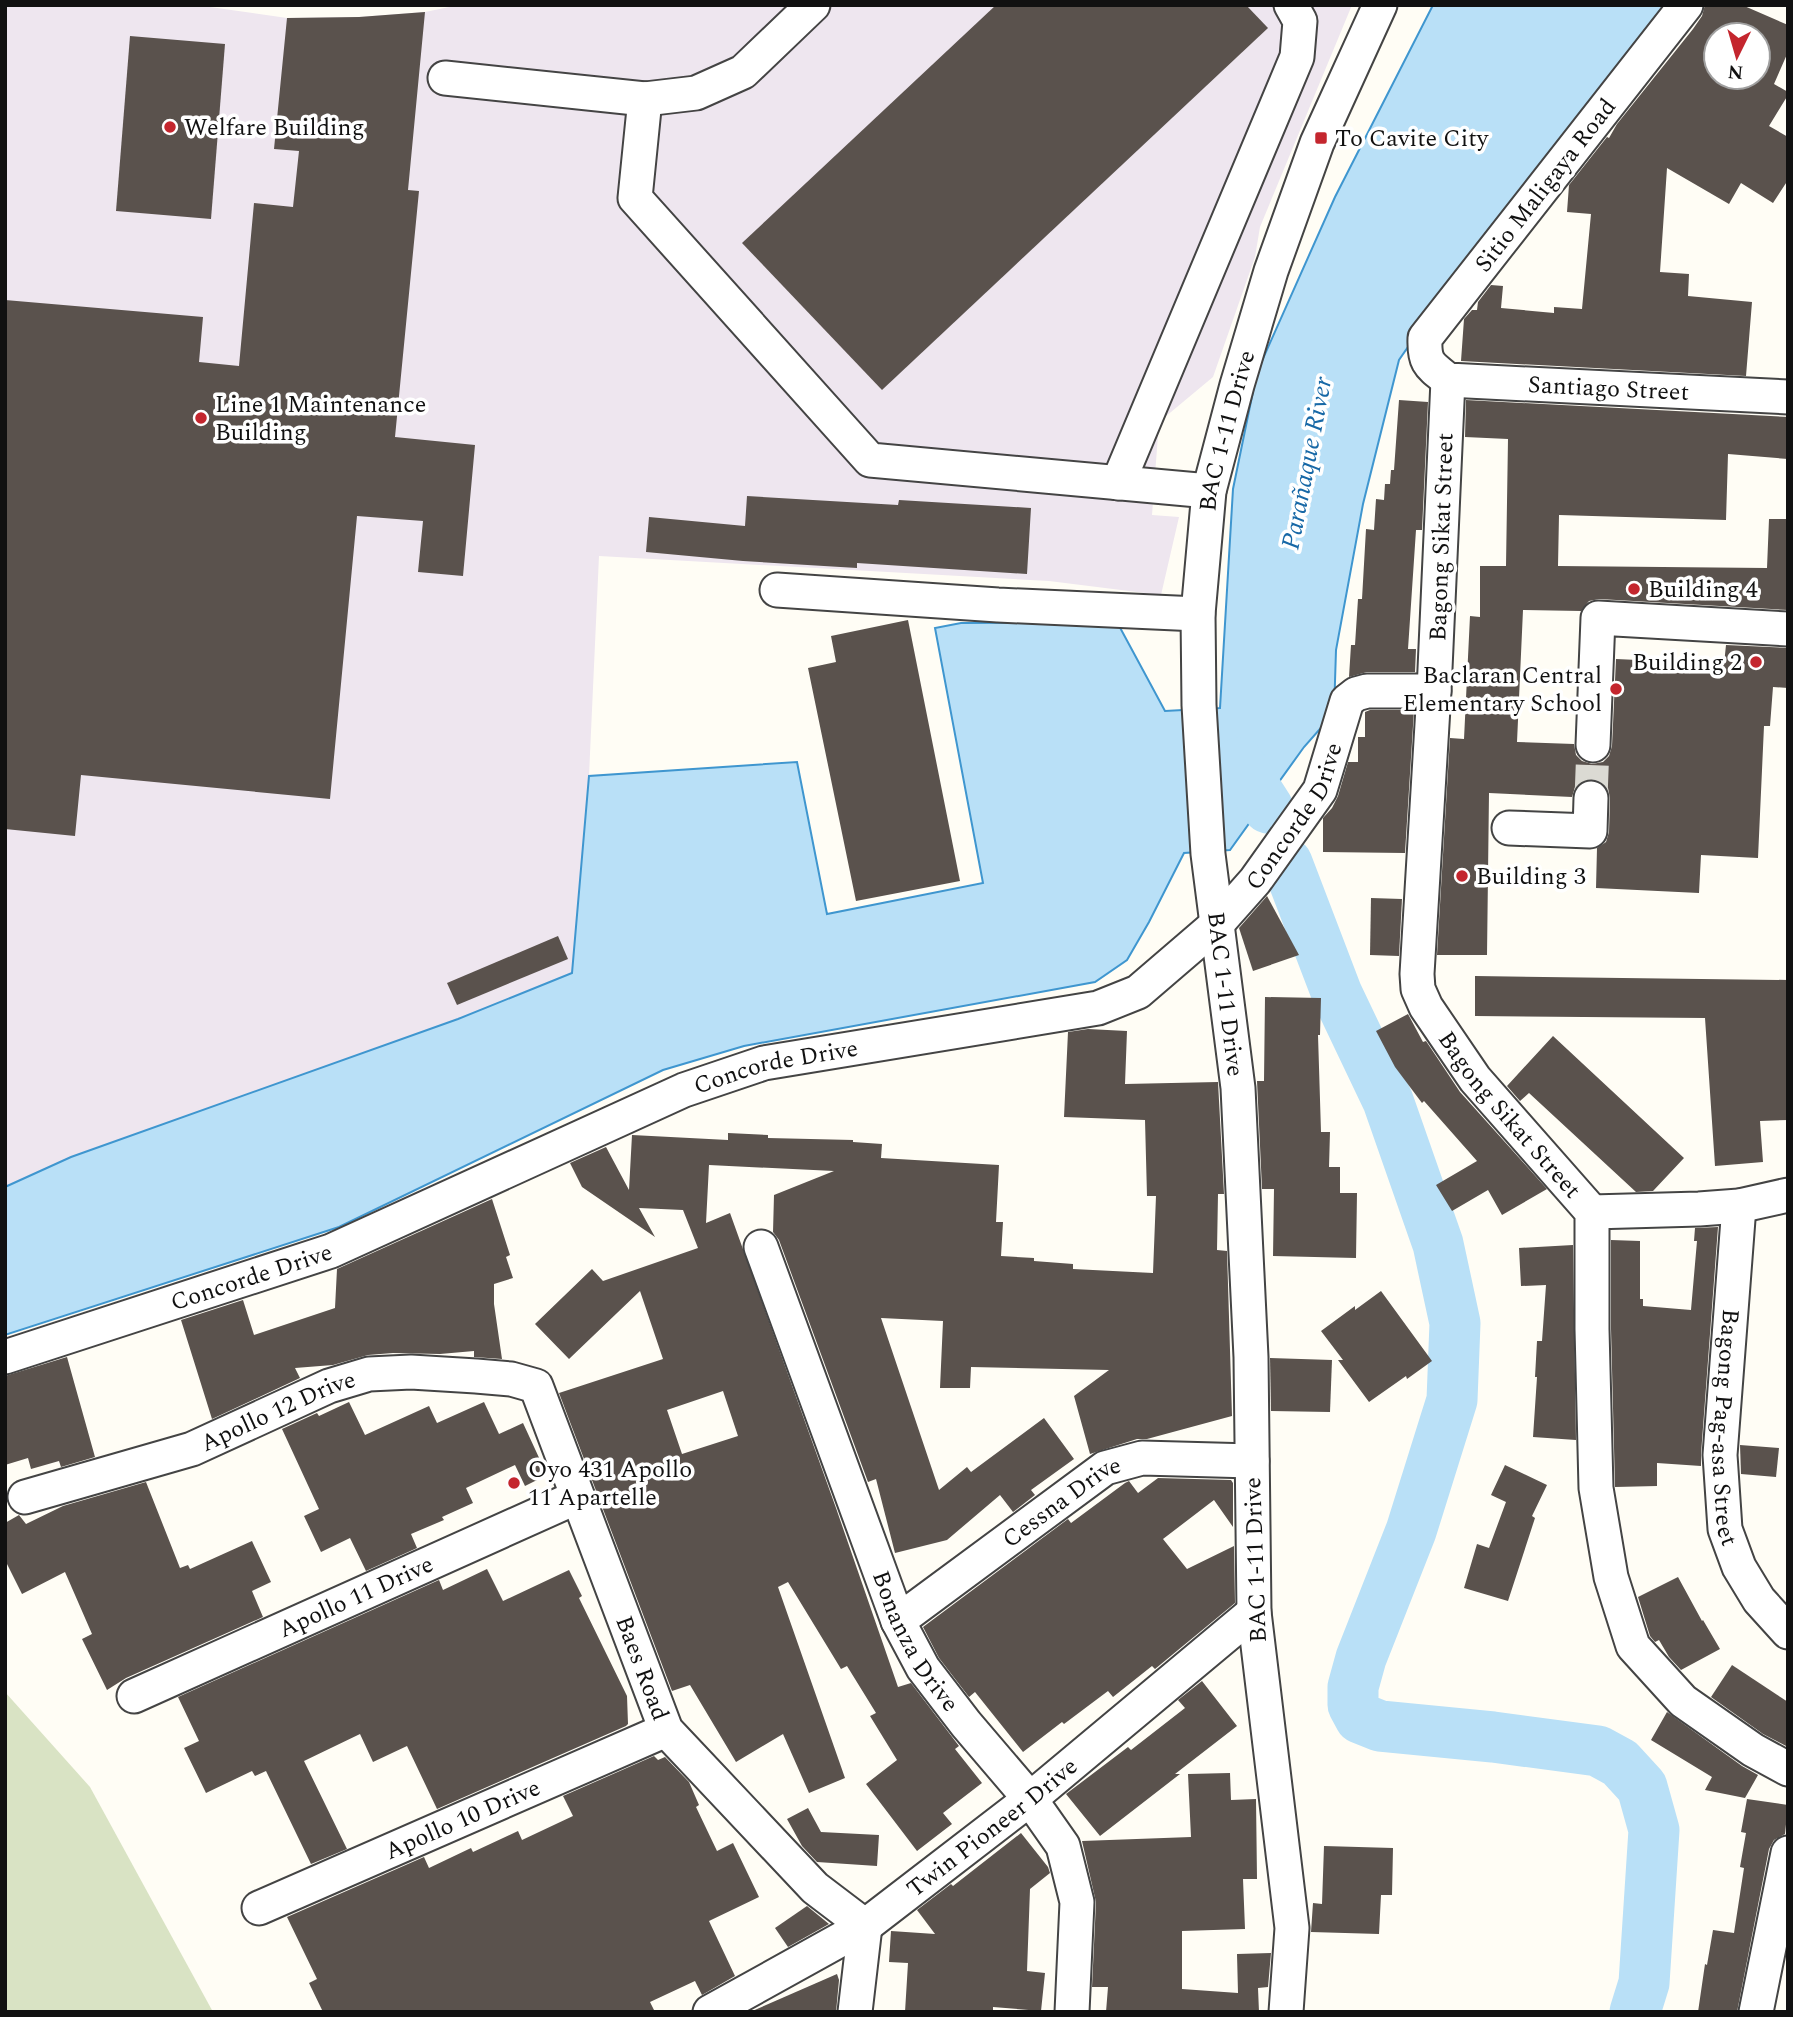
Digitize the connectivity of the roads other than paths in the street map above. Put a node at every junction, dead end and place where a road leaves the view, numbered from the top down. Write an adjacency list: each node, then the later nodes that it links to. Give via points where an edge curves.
1 (813, 5): 6 (street, via 743,72 696,93)
2 (1291, 5): 9 (street, via 1300,21 1297,57)
3 (1380, 5): 10 (street, BAC 1-11 Drive, via 1317,143 1271,271)
4 (1686, 5): 7 (street, Sitio Maligaya Road, via 1425,338 1424,356)
5 (445, 78): 6 (street)
6 (645, 99): 9 (street, via 635,198 870,460)
7 (1441, 374): 8 (street, Santiago Street); 14 (street, Bagong Sikat Street)
8 (1788, 397)
9 (1118, 483): 10 (street)
10 (1209, 491): 12 (street, BAC 1-11 Drive)
11 (778, 590): 12 (street)
12 (1198, 614): 18 (street, BAC 1-11 Drive, via 1199,705)
13 (1788, 629): 15 (street, via 1598,618)
14 (1434, 691): 18 (street, Concorde Drive, via 1367,691 1348,701 1320,790 1255,881); 21 (street, Bagong Sikat Street, via 1418,989 1475,1079)
15 (1592, 745)
16 (1591, 798): 17 (street, via 1590,831)
17 (1510, 828)
18 (1216, 925): 23 (street, Concorde Drive, via 1138,992 1098,1009 764,1063 684,1090 331,1251); 25 (street, BAC 1-11 Drive, via 1238,1088)
19 (1788, 1195): 20 (street)
20 (1739, 1206): 21 (street); 30 (street, Bagong Pag-asa Street, via 1720,1455 1725,1529 1739,1567 1759,1600)
21 (1592, 1212): 33 (street, Bagong Sikat Street, via 1596,1488 1611,1577 1633,1646 1684,1701)
22 (761, 1247): 29 (street, Bonanza Drive)
23 (5, 1357)
24 (536, 1386): 26 (street, Apollo 12 Drive, via 476,1376 369,1374 329,1386 192,1449); 27 (street, Baes Road)
25 (1252, 1461): 28 (street, BAC 1-11 Drive); 29 (street, Cessna Drive, via 1142,1458 1105,1468)
26 (25, 1497)
27 (577, 1497): 31 (street, Apollo 11 Drive); 32 (street, Baes Road)
28 (1254, 1612): 34 (street, Twin Pioneer Drive); 41 (street, BAC 1-11 Drive, via 1292,1928)
29 (898, 1621): 34 (street, Bonanza Drive, via 923,1668)
30 (1788, 1632)
31 (134, 1696)
32 (666, 1730): 36 (street, Apollo 10 Drive); 37 (street, Baes Road, via 815,1888)
33 (1788, 1769)
34 (1030, 1799): 37 (street, Twin Pioneer Drive); 40 (street, Bonanza Drive, via 1063,1846 1077,1902)
35 (1788, 1853): 42 (street)
36 (259, 1908)
37 (865, 1926): 38 (street, Twin Pioneer Drive); 39 (street)
38 (710, 2012)
39 (855, 2012)
40 (1072, 2012)
41 (1286, 2012)
42 (1756, 2012)

